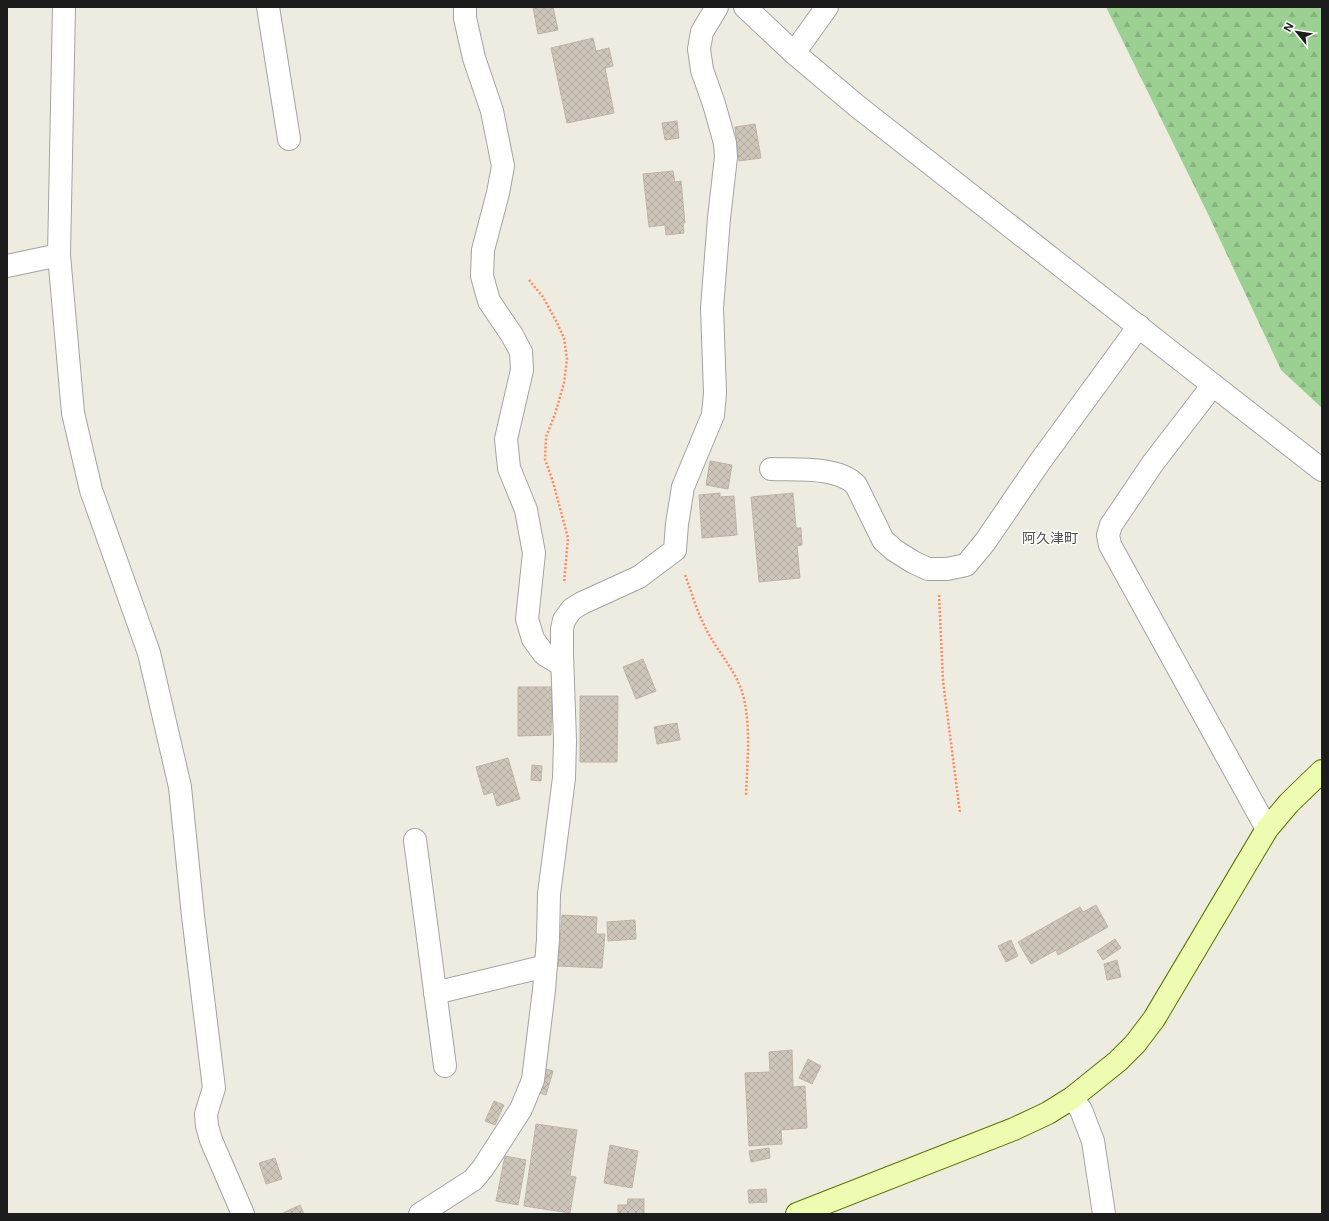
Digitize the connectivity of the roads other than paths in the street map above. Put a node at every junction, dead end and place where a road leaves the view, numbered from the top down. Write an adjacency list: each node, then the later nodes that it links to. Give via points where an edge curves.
1 (64, 7): 9 (street)
2 (268, 7): 8 (street)
3 (465, 7): 15 (street, via 474,58 492,111 503,166 483,250 482,276 489,300 521,352 522,370 506,439 510,468 526,510 534,553 527,619 533,639 544,654)
4 (717, 7): 15 (street, via 702,32 699,49 702,70 726,143 712,308 715,393 713,416 683,487 675,550 639,578 572,609 564,620 562,629)
5 (745, 7): 7 (street)
6 (827, 7): 7 (street)
7 (794, 53): 11 (street, via 856,106)
8 (289, 139)
9 (59, 255): 10 (street); 23 (street, via 72,413 91,490 149,653 180,787 214,1088 206,1114 207,1126)
10 (7, 266)
11 (1138, 326): 12 (street); 13 (street, via 966,565 928,569 894,550 884,540 852,481 832,472)
12 (1213, 385): 14 (street); 17 (street, via 1153,463 1111,525 1108,535 1110,545)
13 (771, 469)
14 (1322, 470)
15 (562, 665): 19 (street, via 564,778 549,894)
16 (1322, 771): 17 (street, via 1289,803)
17 (1268, 829): 22 (street, via 1154,1019 1118,1061)
18 (414, 840): 20 (street)
19 (546, 966): 20 (street); 24 (street, via 533,1080 521,1109 473,1180)
20 (435, 993): 21 (street)
21 (445, 1066)
22 (1072, 1098): 25 (street, via 1014,1129); 26 (street, via 1081,1110 1093,1141)
23 (243, 1214)
24 (420, 1214)
25 (797, 1214)
26 (1104, 1214)

